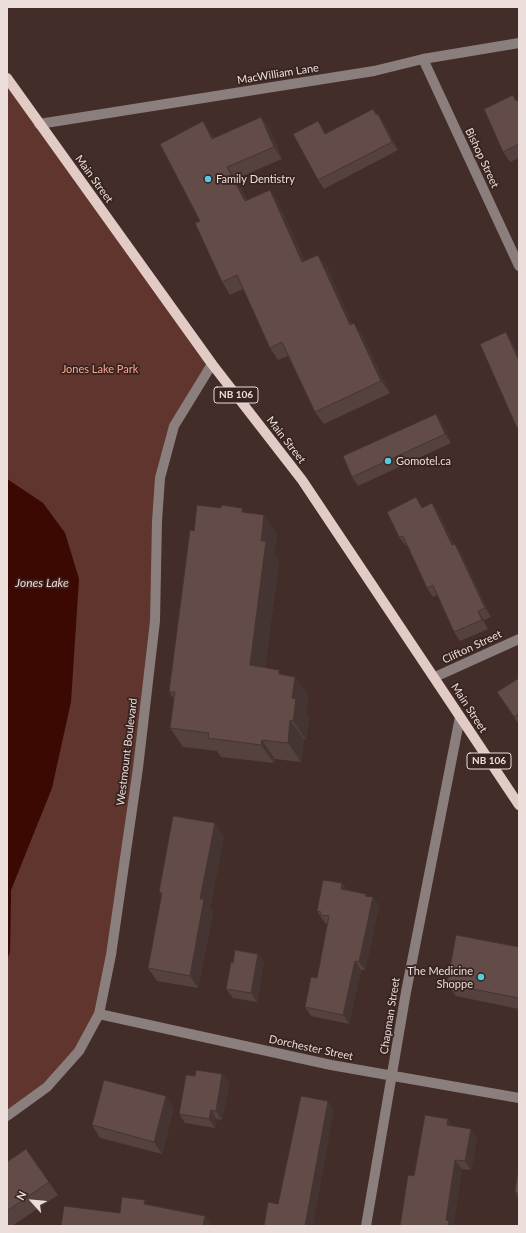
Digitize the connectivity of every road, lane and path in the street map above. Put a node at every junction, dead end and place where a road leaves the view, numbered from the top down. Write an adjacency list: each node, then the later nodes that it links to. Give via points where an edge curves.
1 (519, 43): 2 (street, MacWilliam Lane)
2 (423, 59): 4 (street, MacWilliam Lane, via 374,71); 5 (street, Bishop Street)
3 (7, 78): 4 (main road, Main Street / NB 106)
4 (39, 124): 6 (main road, Main Street / NB 106)
5 (519, 266)
6 (212, 364): 8 (main road, Main Street / NB 106, via 302,480); 11 (street, Westmount Boulevard, via 174,426 160,478 155,621 138,768 111,955)
7 (519, 639): 8 (street, Clifton Street)
8 (435, 677): 9 (main road, Main Street / NB 106)
9 (460, 717): 10 (main road, Main Street / NB 106); 12 (street, Chapman Street, via 406,992)
10 (519, 805)
11 (99, 1014): 12 (street, Dorchester Street, via 331,1065); 14 (street, Westmount Boulevard, via 79,1051 47,1087)
12 (393, 1075): 13 (street, Dorchester Street); 15 (street, Chapman Street)
13 (519, 1098)
14 (7, 1116)
15 (366, 1226)

